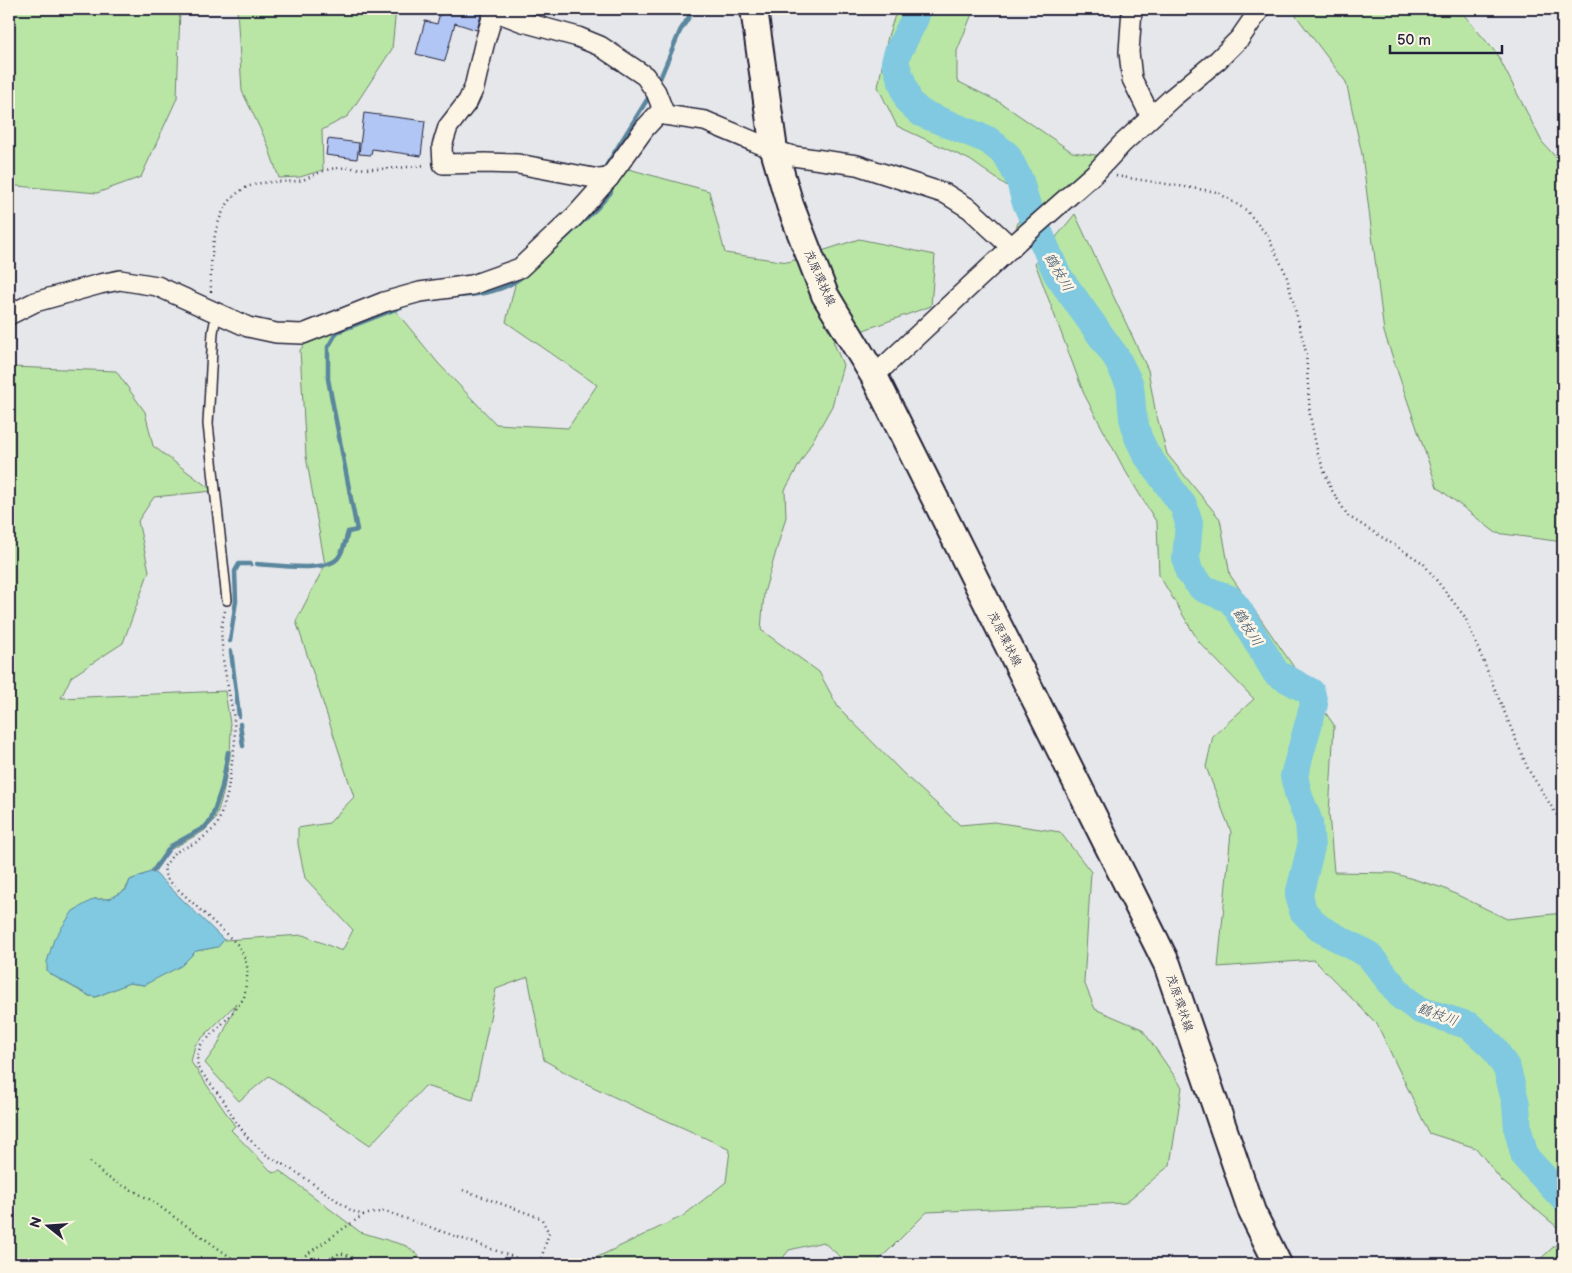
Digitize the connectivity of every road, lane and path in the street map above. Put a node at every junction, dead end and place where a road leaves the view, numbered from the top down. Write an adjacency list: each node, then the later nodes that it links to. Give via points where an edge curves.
1 (754, 9): 7 (main road, 茂原環状線)
2 (1132, 9): 6 (street, via 1129,52 1132,79)
3 (1260, 9): 6 (street, via 1224,54)
4 (493, 10): 5 (street, via 600,46 645,76); 8 (street, via 474,88 448,127 442,146)
5 (665, 115): 7 (street, via 705,121); 10 (street, via 658,114)
6 (1151, 117): 9 (street)
7 (774, 150): 11 (street, via 793,156 857,165 946,194); 14 (main road, 茂原環状線, via 790,205 825,295)
8 (443, 164): 10 (street, via 518,164 599,179); 12 (path, via 388,169 331,169 300,180 256,184 235,194 220,215 214,242)
9 (1094, 173): 11 (street); 16 (path, via 1217,192 1246,210 1267,235 1286,274 1306,352 1310,416 1318,454 1331,489 1348,516 1423,563 1466,617 1528,770)
10 (609, 178): 12 (street, via 575,216 520,268 472,286 420,292 384,302 303,334 248,327)
11 (1015, 245): 14 (street)
12 (212, 310): 13 (street, via 157,286 120,280 35,302); 15 (lane, via 208,424)
13 (9, 315)
14 (874, 376): 26 (main road, 茂原環状線, via 1167,964 1252,1212)
15 (227, 600): 19 (path, via 221,629 235,742 227,796 216,826 199,840 174,853 164,867 166,878 238,945 248,970 244,998 201,1045 197,1064 236,1122 265,1154)
16 (1563, 825)
17 (90, 1162): 21 (path, via 105,1176 149,1199)
18 (460, 1189): 19 (path, via 541,1218 549,1233 541,1259 532,1264 385,1211)
19 (363, 1215): 20 (path)
20 (298, 1261): 22 (path); 23 (path)
21 (240, 1264)
22 (293, 1264)
23 (302, 1264)
24 (320, 1264): 25 (path, via 340,1253)
25 (370, 1264)
26 (1278, 1264)

